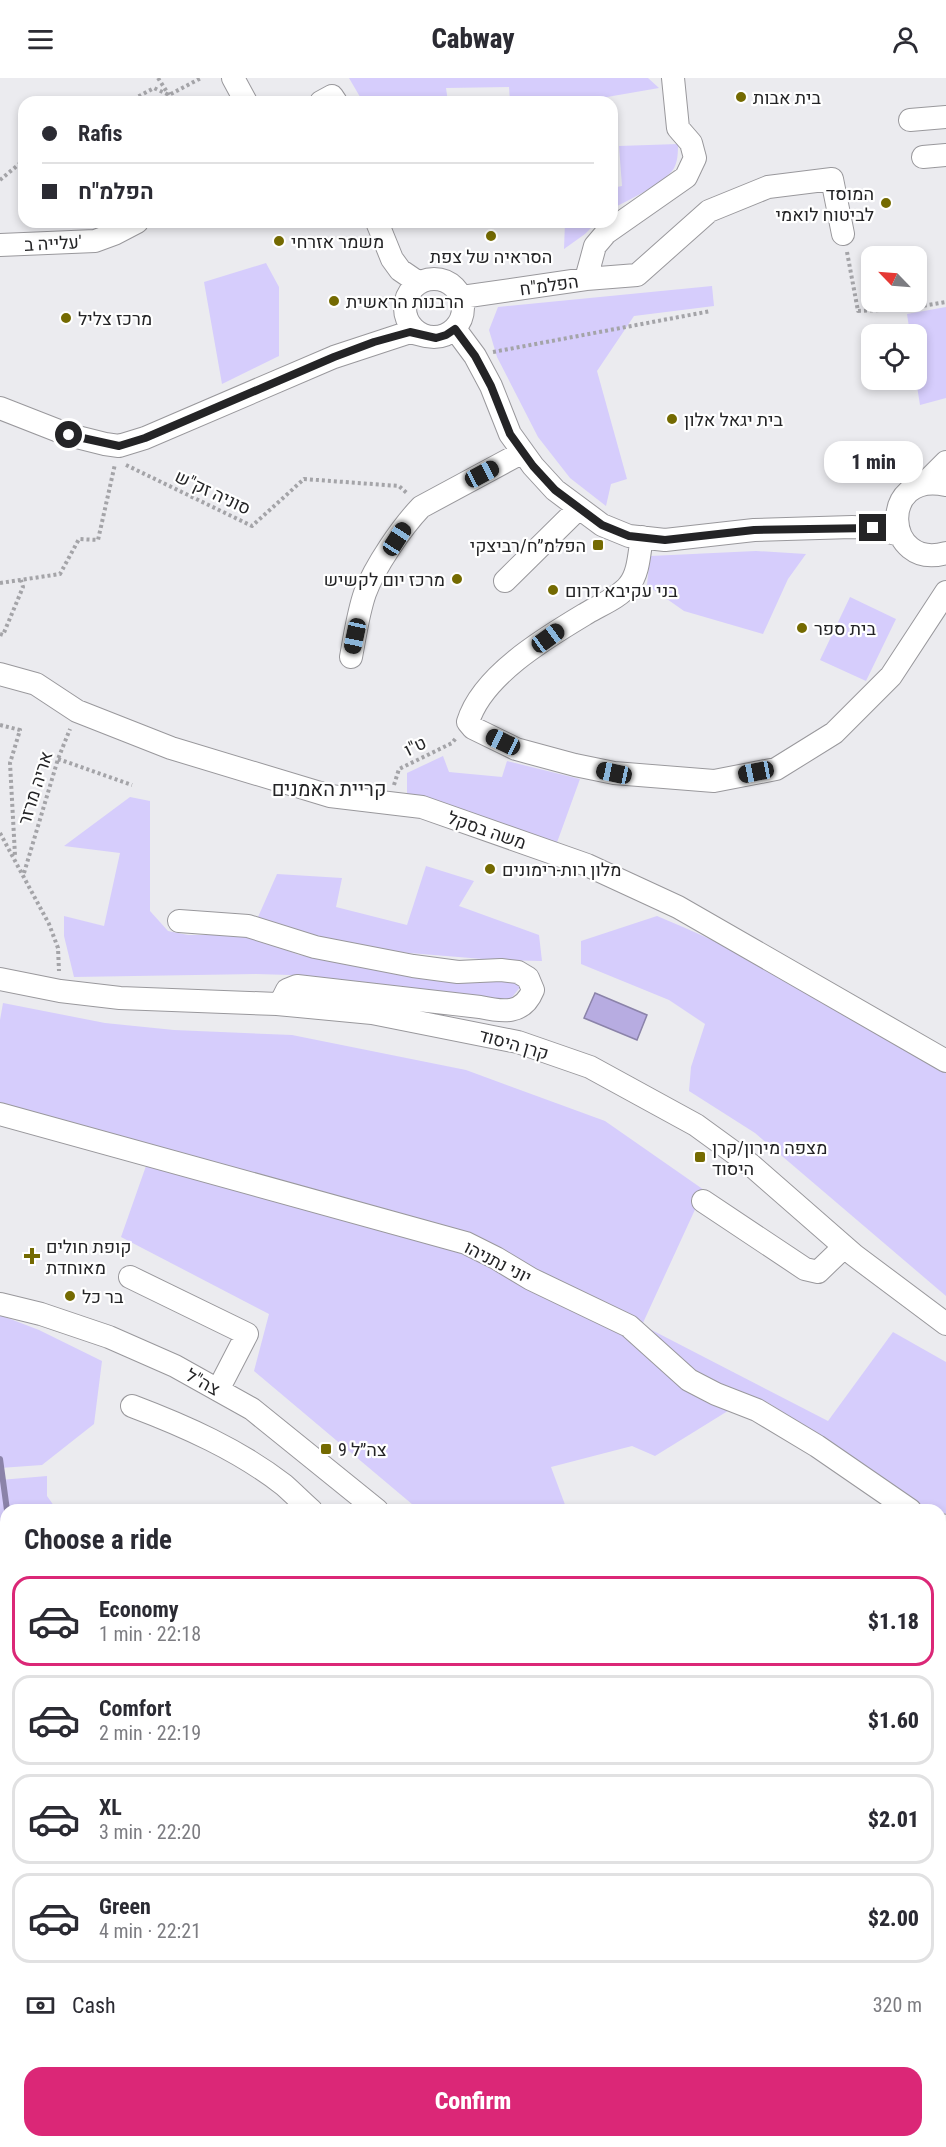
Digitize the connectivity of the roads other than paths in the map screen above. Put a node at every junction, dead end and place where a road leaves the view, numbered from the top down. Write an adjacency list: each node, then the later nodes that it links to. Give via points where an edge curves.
1 (233, 78): 3 (street)
2 (673, 78): 8 (street, via 678,128 691,143 695,158 686,177)
3 (243, 96)
4 (946, 117): 5 (street)
5 (910, 120)
6 (946, 155): 7 (street)
7 (923, 157)
8 (618, 225)
9 (126, 228): 13 (street, עלייה ב', via 95,241)
10 (379, 228): 15 (street, via 392,259)
11 (613, 228): 14 (street, via 596,246)
12 (843, 234): 14 (street, הפלמ"ח, via 832,179 768,187 709,211 637,274)
13 (0, 245)
14 (586, 279): 16 (street, הפלמ"ח)
15 (418, 283): 16 (street, via 435,278 444,280); 18 (street, via 411,289 406,317 410,326)
16 (462, 297): 17 (street, via 463,315)
17 (455, 329): 18 (street, via 436,338); 20 (street, via 475,356 510,434)
18 (426, 336): 19 (street, via 410,332 334,357 119,446 69,435)
19 (0, 408)
20 (523, 452): 24 (street, via 555,490); 31 (street, via 422,507 409,520 373,575)
21 (946, 462): 22 (street)
22 (935, 484): 23 (street, via 909,492)
23 (903, 499): 25 (street); 26 (street, via 897,517)
24 (579, 508): 27 (street, via 602,525); 29 (street)
25 (852, 527): 26 (street); 27 (street, via 754,530 665,540)
26 (900, 535): 28 (street, via 915,552)
27 (642, 537): 30 (street, via 634,576 623,592 563,627 497,677 471,711 468,722 473,728 516,749 614,773 714,781 776,768 834,733 891,675)
28 (943, 556)
29 (505, 581)
30 (946, 592)
31 (351, 657)
32 (0, 674): 36 (street, משה בסקל, via 36,684 77,711 171,748 330,796 423,807 587,865 678,907)
33 (179, 921): 35 (street, via 248,926 315,947 413,966 458,972 518,972 528,978 533,990 519,1008 501,1011 297,986 286,990)
34 (0, 979): 35 (street, קרן היסוד, via 120,998)
35 (280, 1004): 39 (street, קרן היסוד, via 372,1012 444,1026 518,1042 590,1067 696,1125 752,1165)
36 (946, 1061)
37 (0, 1114): 47 (street, יוני נתניהו, via 466,1244 628,1326 688,1380 757,1410)
38 (703, 1201): 39 (street, via 806,1269 818,1272)
39 (844, 1247): 42 (street, קרן היסוד)
40 (130, 1277): 43 (street, via 247,1334)
41 (0, 1304): 43 (street, צה"ל, via 109,1337)
42 (946, 1324)
43 (218, 1390): 46 (street, צה"ל, via 252,1410)
44 (132, 1406): 45 (street, via 243,1458)
45 (305, 1504)
46 (362, 1504)
47 (901, 1504)

